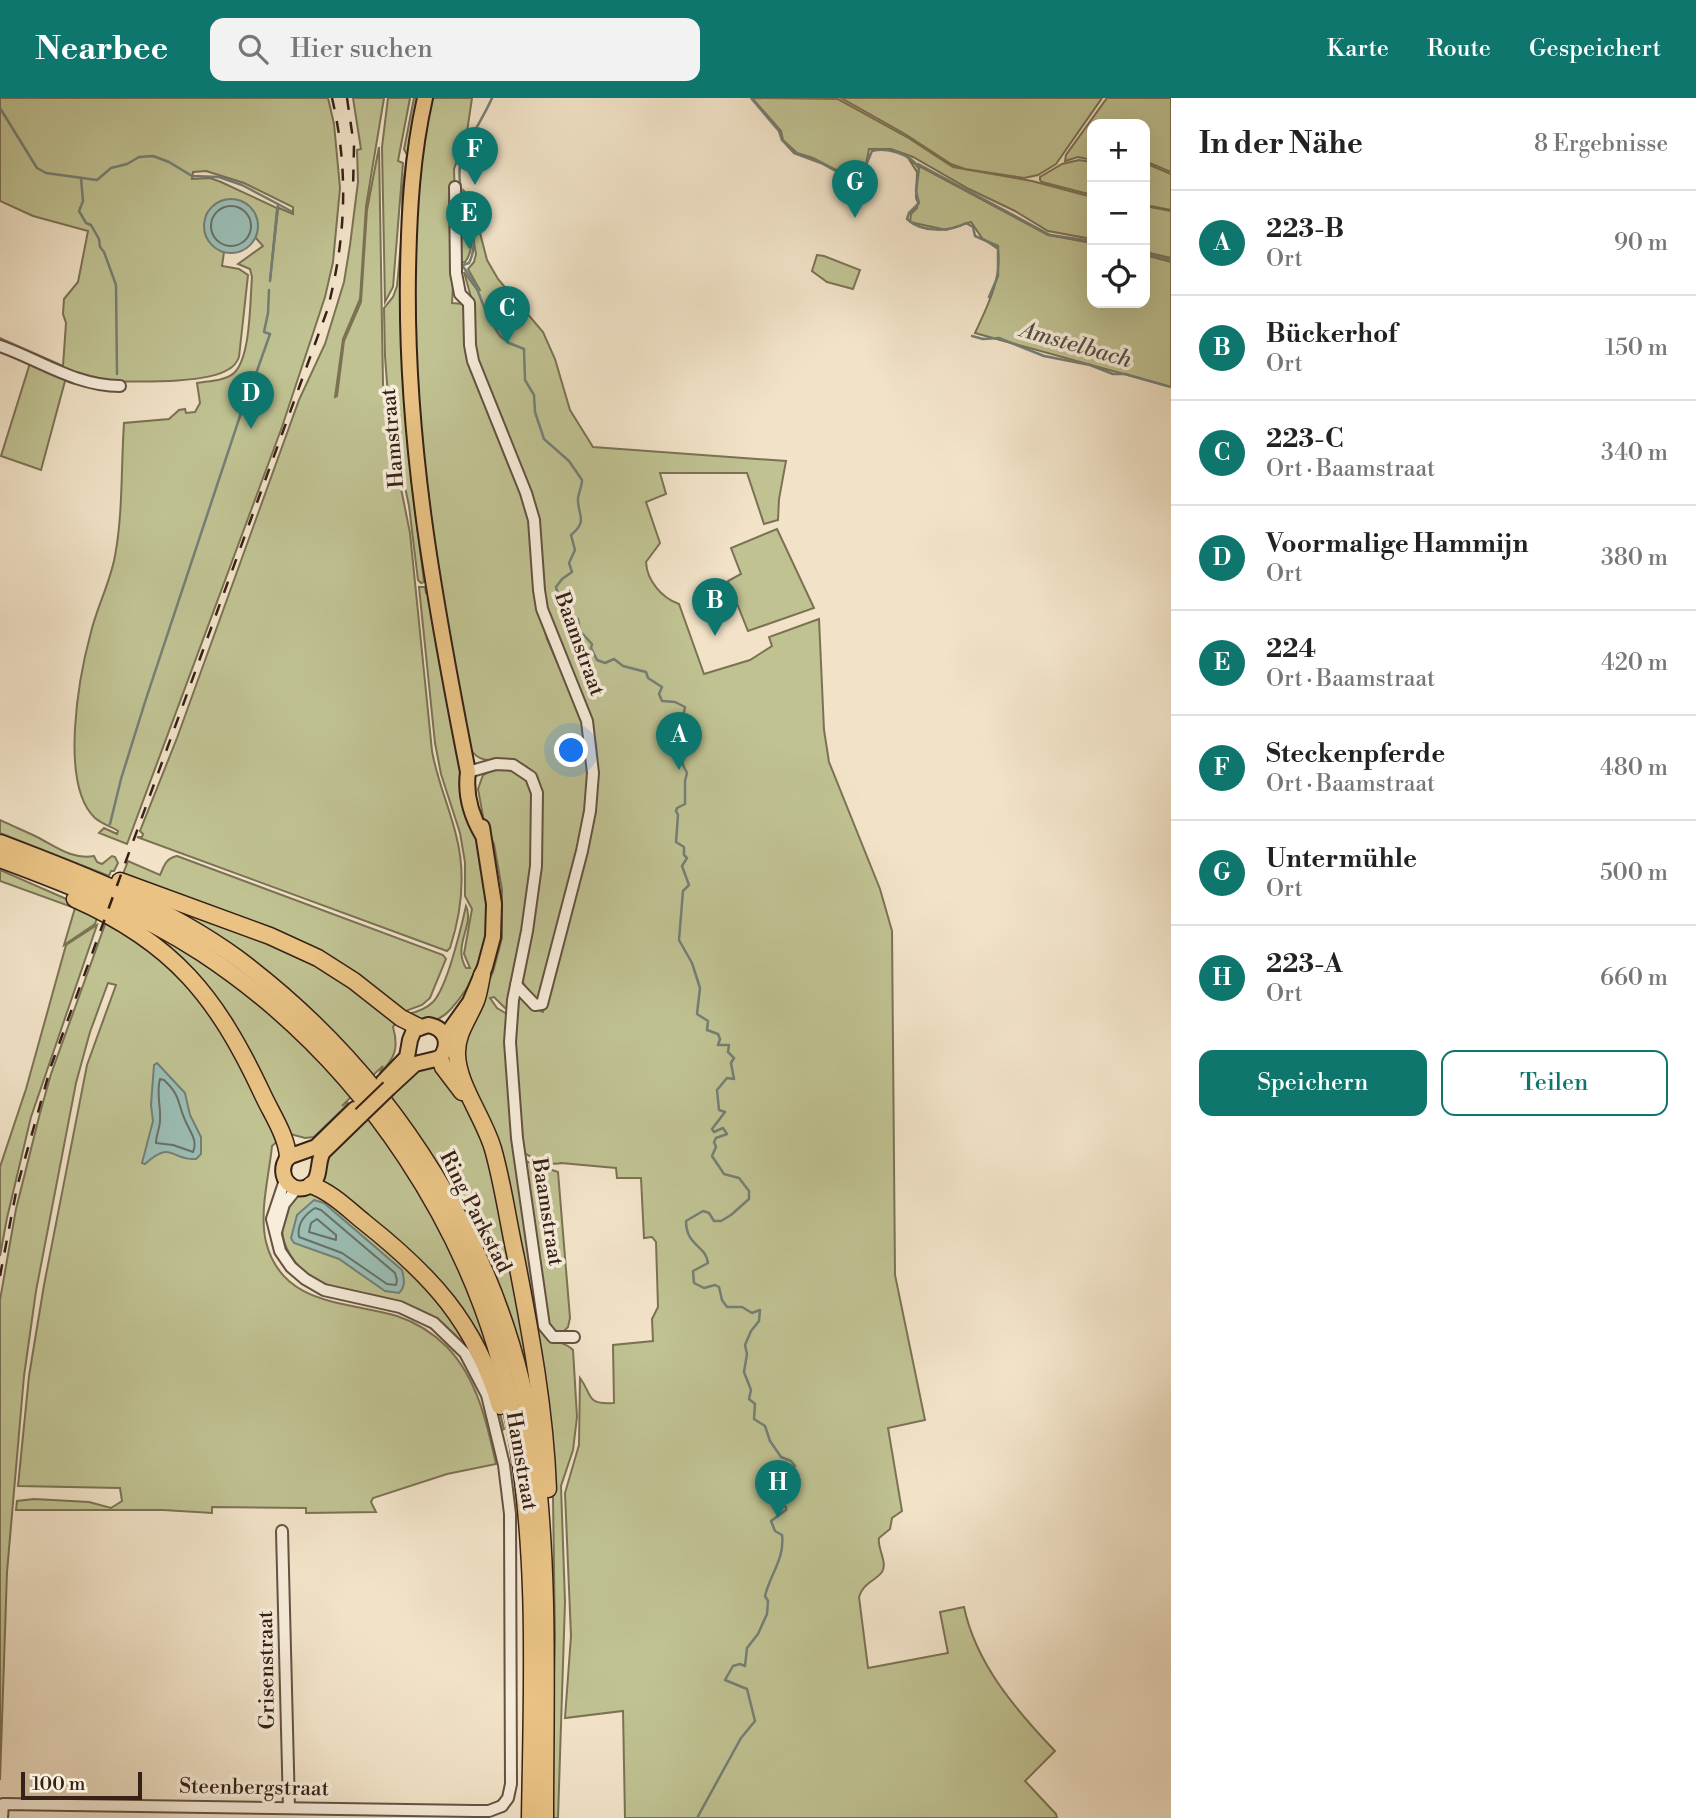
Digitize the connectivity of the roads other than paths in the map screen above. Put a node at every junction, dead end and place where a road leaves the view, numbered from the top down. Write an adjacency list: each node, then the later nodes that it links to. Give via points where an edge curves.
1 (425, 98): 5 (main road, Hamstraat, via 409,220 407,328 412,423 423,523)
2 (455, 187): 10 (street, Baamstraat, via 456,274 460,294 469,303 471,351 533,513 542,609 587,721 592,759 593,793 586,830 542,1004 535,1004)
3 (0, 346): 4 (street, via 75,379)
4 (120, 386)
5 (468, 772): 9 (main road, Hamstraat, via 466,784 473,819 482,834 494,904 492,937); 10 (street, Baamstraat, via 496,764 513,765 531,777 537,793 536,866)
6 (0, 843): 8 (highway, Ring Parkstad)
7 (0, 860): 16 (highway, via 133,929 184,971 235,1037); 19 (highway, Ring Parkstad, via 112,903 202,953 283,1016 326,1056 372,1110 438,1210 483,1308 510,1405)
8 (60, 865): 11 (highway, via 124,883 292,946 333,966 401,1018); 21 (highway, Ring Parkstad, via 156,909 236,958 323,1032 412,1138 481,1262 511,1344 534,1447)
9 (482, 975): 11 (main road, Hamstraat, via 470,1002); 14 (highway, via 477,1000 461,1029 457,1055 464,1084)
10 (516, 985): 18 (street, Baamstraat, via 510,1042 517,1138 544,1326 553,1337)
11 (433, 1030): 12 (main road, Hamstraat, via 446,1045); 13 (main road, Hamstraat, via 411,1035 407,1057)
12 (440, 1058): 13 (main road, Hamstraat, via 415,1064); 14 (highway)
13 (386, 1085): 15 (main road, Hamstraat)
14 (478, 1110): 21 (highway, via 494,1150 535,1354 547,1464)
15 (358, 1112): 16 (main road, Hamstraat, via 316,1147); 17 (main road, Hamstraat, via 319,1158 318,1176)
16 (288, 1157): 17 (main road, Hamstraat, via 282,1168)
17 (298, 1184): 19 (highway, via 322,1190 341,1204 410,1260 454,1310 495,1387); 22 (street, Hamstraat, via 272,1214 285,1260 304,1279 334,1293 400,1307 434,1323 465,1353 483,1385 498,1433 510,1514 512,1784)
18 (574, 1336)
19 (524, 1499): 26 (highway, Ring Parkstad, via 530,1616)
20 (282, 1531): 23 (street, Grisenstraat)
21 (542, 1540): 27 (highway, Ring Parkstad)
22 (502, 1806): 23 (street, Steenbergstraat, via 482,1811); 25 (street)
23 (289, 1808): 24 (street, Steenbergstraat, via 3,1804)
24 (2, 1818)
25 (507, 1818)
26 (530, 1818)
27 (545, 1818)

